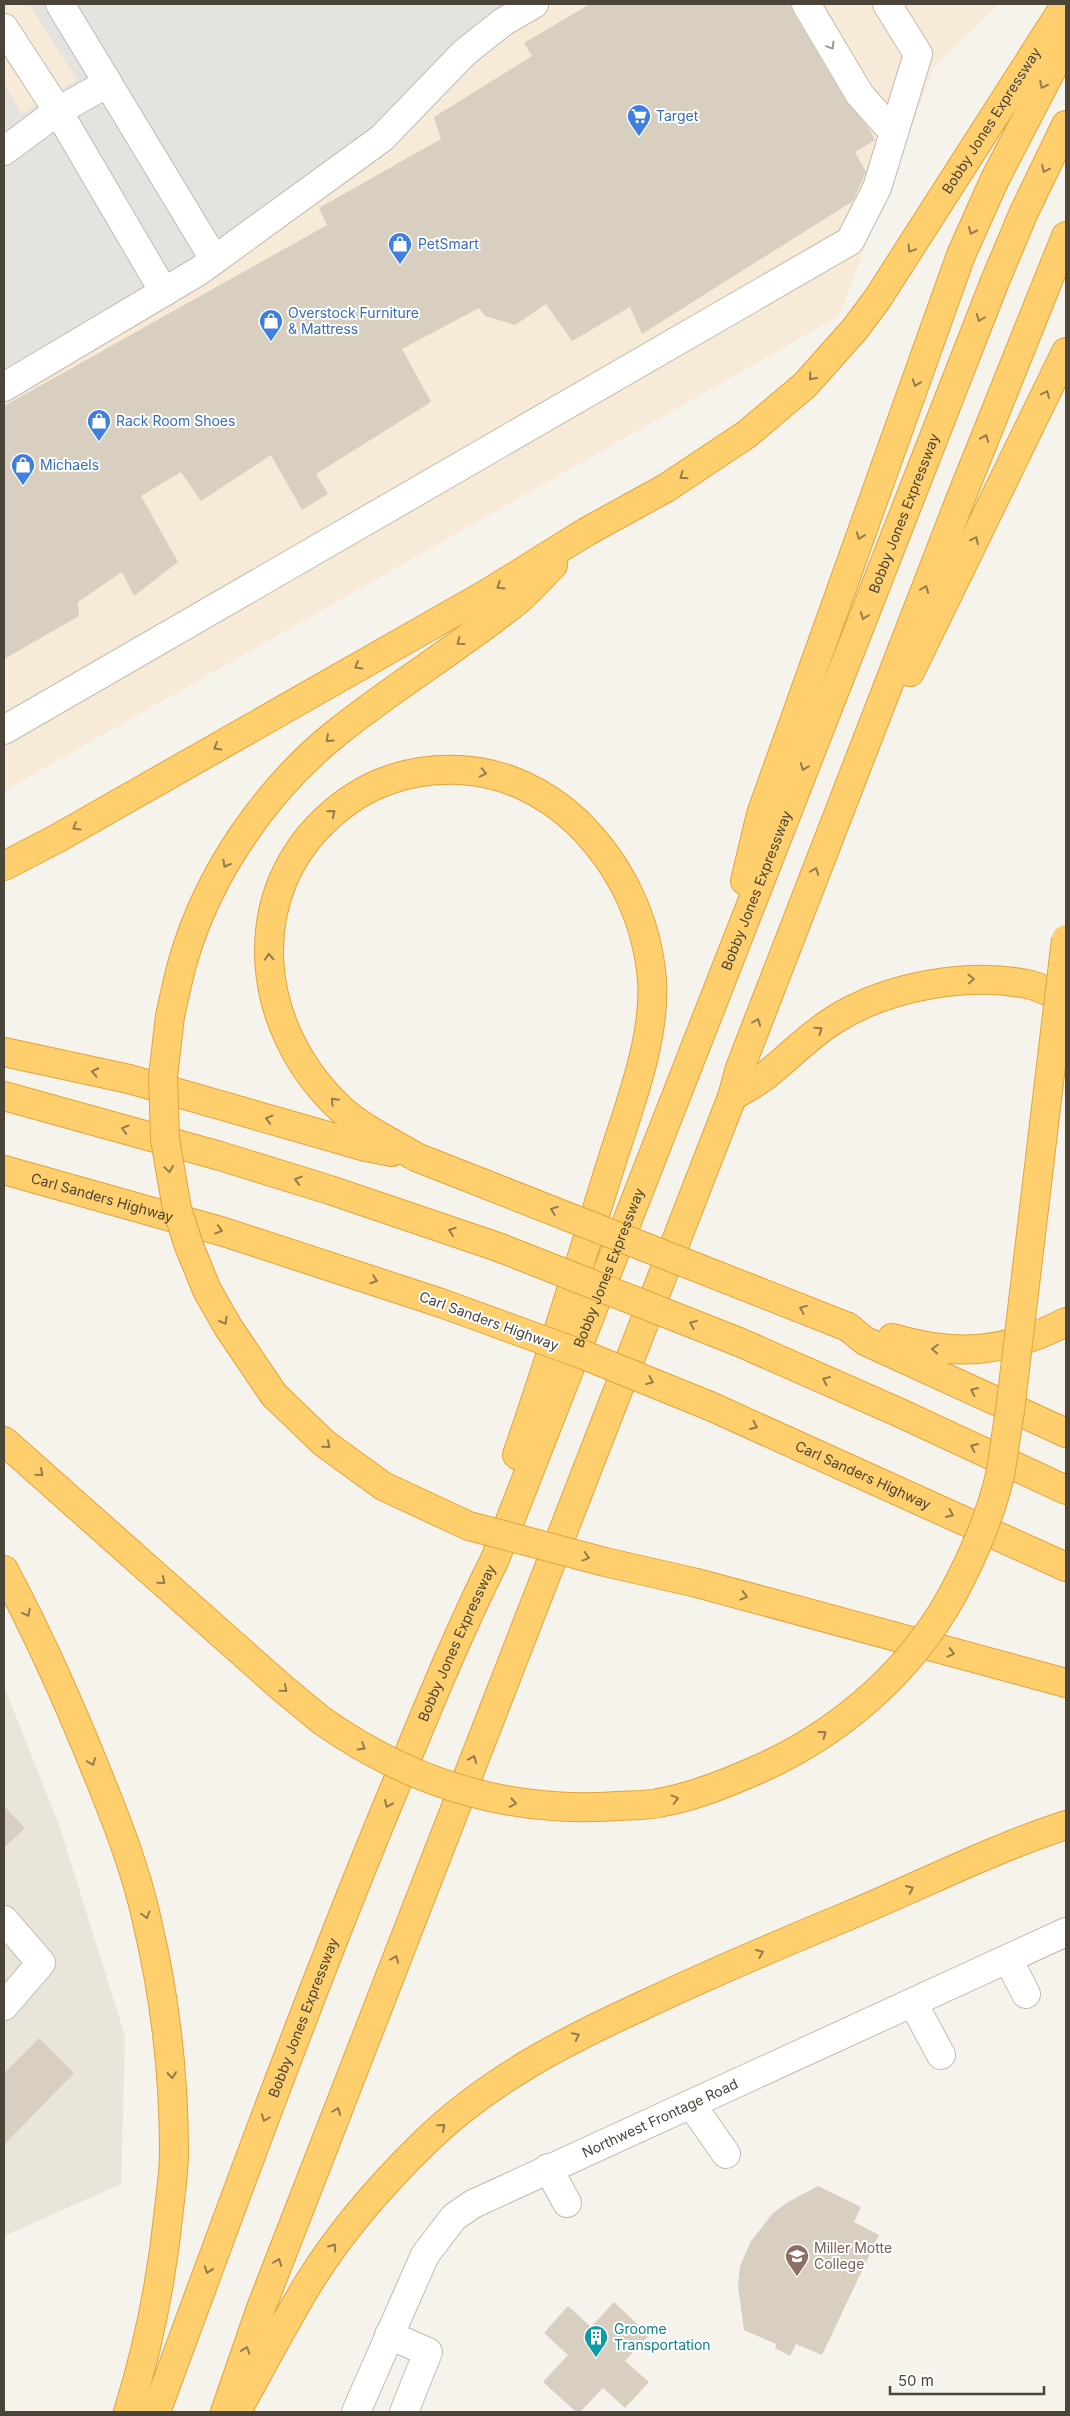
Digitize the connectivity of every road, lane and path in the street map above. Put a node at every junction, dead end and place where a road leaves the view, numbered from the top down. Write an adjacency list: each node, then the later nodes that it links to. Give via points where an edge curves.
1 (60, 4): 8 (street)
2 (533, 4): 14 (street, via 503,22 464,53 382,138)
3 (806, 4): 11 (street, one-way to 11, via 860,95)
4 (887, 4): 11 (street, via 918,54)
5 (1066, 4): 18 (highway, Bobby Jones Expressway, one-way to 18, via 898,270 855,329 805,385 747,434 666,488)
6 (4, 28): 9 (street)
7 (1066, 42): 23 (highway, one-way to 23, via 995,179 961,255 761,814)
8 (108, 83): 9 (street); 14 (street)
9 (58, 111): 12 (street); 15 (street)
10 (1066, 125): 23 (highway, Bobby Jones Expressway, one-way to 23, via 995,281)
11 (894, 133): 19 (street, via 877,188 850,242)
12 (5, 147)
13 (1066, 236): 20 (highway, one-way to 13)
14 (214, 259): 15 (street)
15 (164, 292): 17 (street)
16 (1066, 352): 20 (highway, one-way to 16)
17 (4, 388)
18 (586, 532): 21 (highway, one-way to 21, via 471,603); 38 (highway, one-way to 38, bridge, via 514,604 334,735 278,790 234,849 212,890 183,960 170,1016 163,1077 165,1139 177,1209 207,1290 274,1395 324,1443 383,1486 469,1526 697,1583)
19 (4, 730)
20 (829, 835): 27 (highway, one-way to 20, via 740,1068)
21 (4, 866)
22 (1066, 939): 33 (highway, one-way to 22, bridge, via 322,1720 378,1757 445,1786 516,1804 553,1808 658,1803 728,1782 779,1760 811,1742 872,1697 919,1644 942,1612 975,1546 1000,1476)
23 (718, 990): 37 (highway, Bobby Jones Expressway, via 495,1559)
24 (1066, 1000): 27 (highway, one-way to 24, via 769,1074 803,1042 835,1019 860,1006 931,983 989,979 1033,985)
25 (4, 1052): 28 (highway, one-way to 25, via 366,1147 130,1079)
26 (4, 1096): 34 (highway, one-way to 26, bridge, via 739,1342 498,1247 220,1156)
27 (732, 1097): 54 (highway, one-way to 27, via 264,2299)
28 (416, 1157): 31 (highway, one-way to 28, bridge); 37 (highway, one-way to 37, via 372,1132 341,1109 302,1062 277,1008 269,954 270,923 285,874 297,852 343,805 365,790 407,773 431,769 473,770 525,786 546,797 569,815 608,856 634,905 647,946 652,1013 639,1073 547,1370 480,1555)
29 (4, 1170): 35 (highway, Carl Sanders Highway, one-way to 35, bridge, via 224,1232 441,1303 584,1355 710,1406)
30 (1066, 1322): 31 (highway, one-way to 31, via 1042,1335 992,1349 961,1350 924,1348)
31 (848, 1328): 32 (highway, one-way to 31, via 866,1341)
32 (1066, 1433)
33 (4, 1441)
34 (1066, 1490)
35 (1066, 1567)
36 (4, 1570): 52 (highway, one-way to 52, via 36,1630 125,1843 147,1919 163,2000 172,2084 174,2155 163,2268 150,2338)
37 (467, 1614): 53 (highway, Bobby Jones Expressway, one-way to 53, via 358,1878 251,2152)
38 (1066, 1683)
39 (1066, 1825): 55 (highway, one-way to 39, via 309,2282 352,2222 426,2141 517,2070 580,2034 715,1971 996,1850)
40 (4, 1920): 45 (street, via 41,1963)
41 (1066, 1932): 42 (street, Northwest Frontage Road)
42 (1008, 1959): 43 (street); 44 (street, Northwest Frontage Road)
43 (1026, 1994)
44 (913, 2003): 46 (street); 47 (street, Northwest Frontage Road)
45 (4, 2006)
46 (940, 2055)
47 (691, 2104): 48 (street); 49 (street, Northwest Frontage Road)
48 (726, 2154)
49 (548, 2168): 50 (street); 51 (street, Northwest Frontage Road, via 473,2204 454,2217 425,2255)
50 (567, 2202)
51 (389, 2336): 56 (street, Northwest Frontage Road); 57 (street, via 428,2352)
52 (128, 2412)
53 (156, 2412)
54 (225, 2412)
55 (236, 2412)
56 (356, 2412)
57 (404, 2412)

